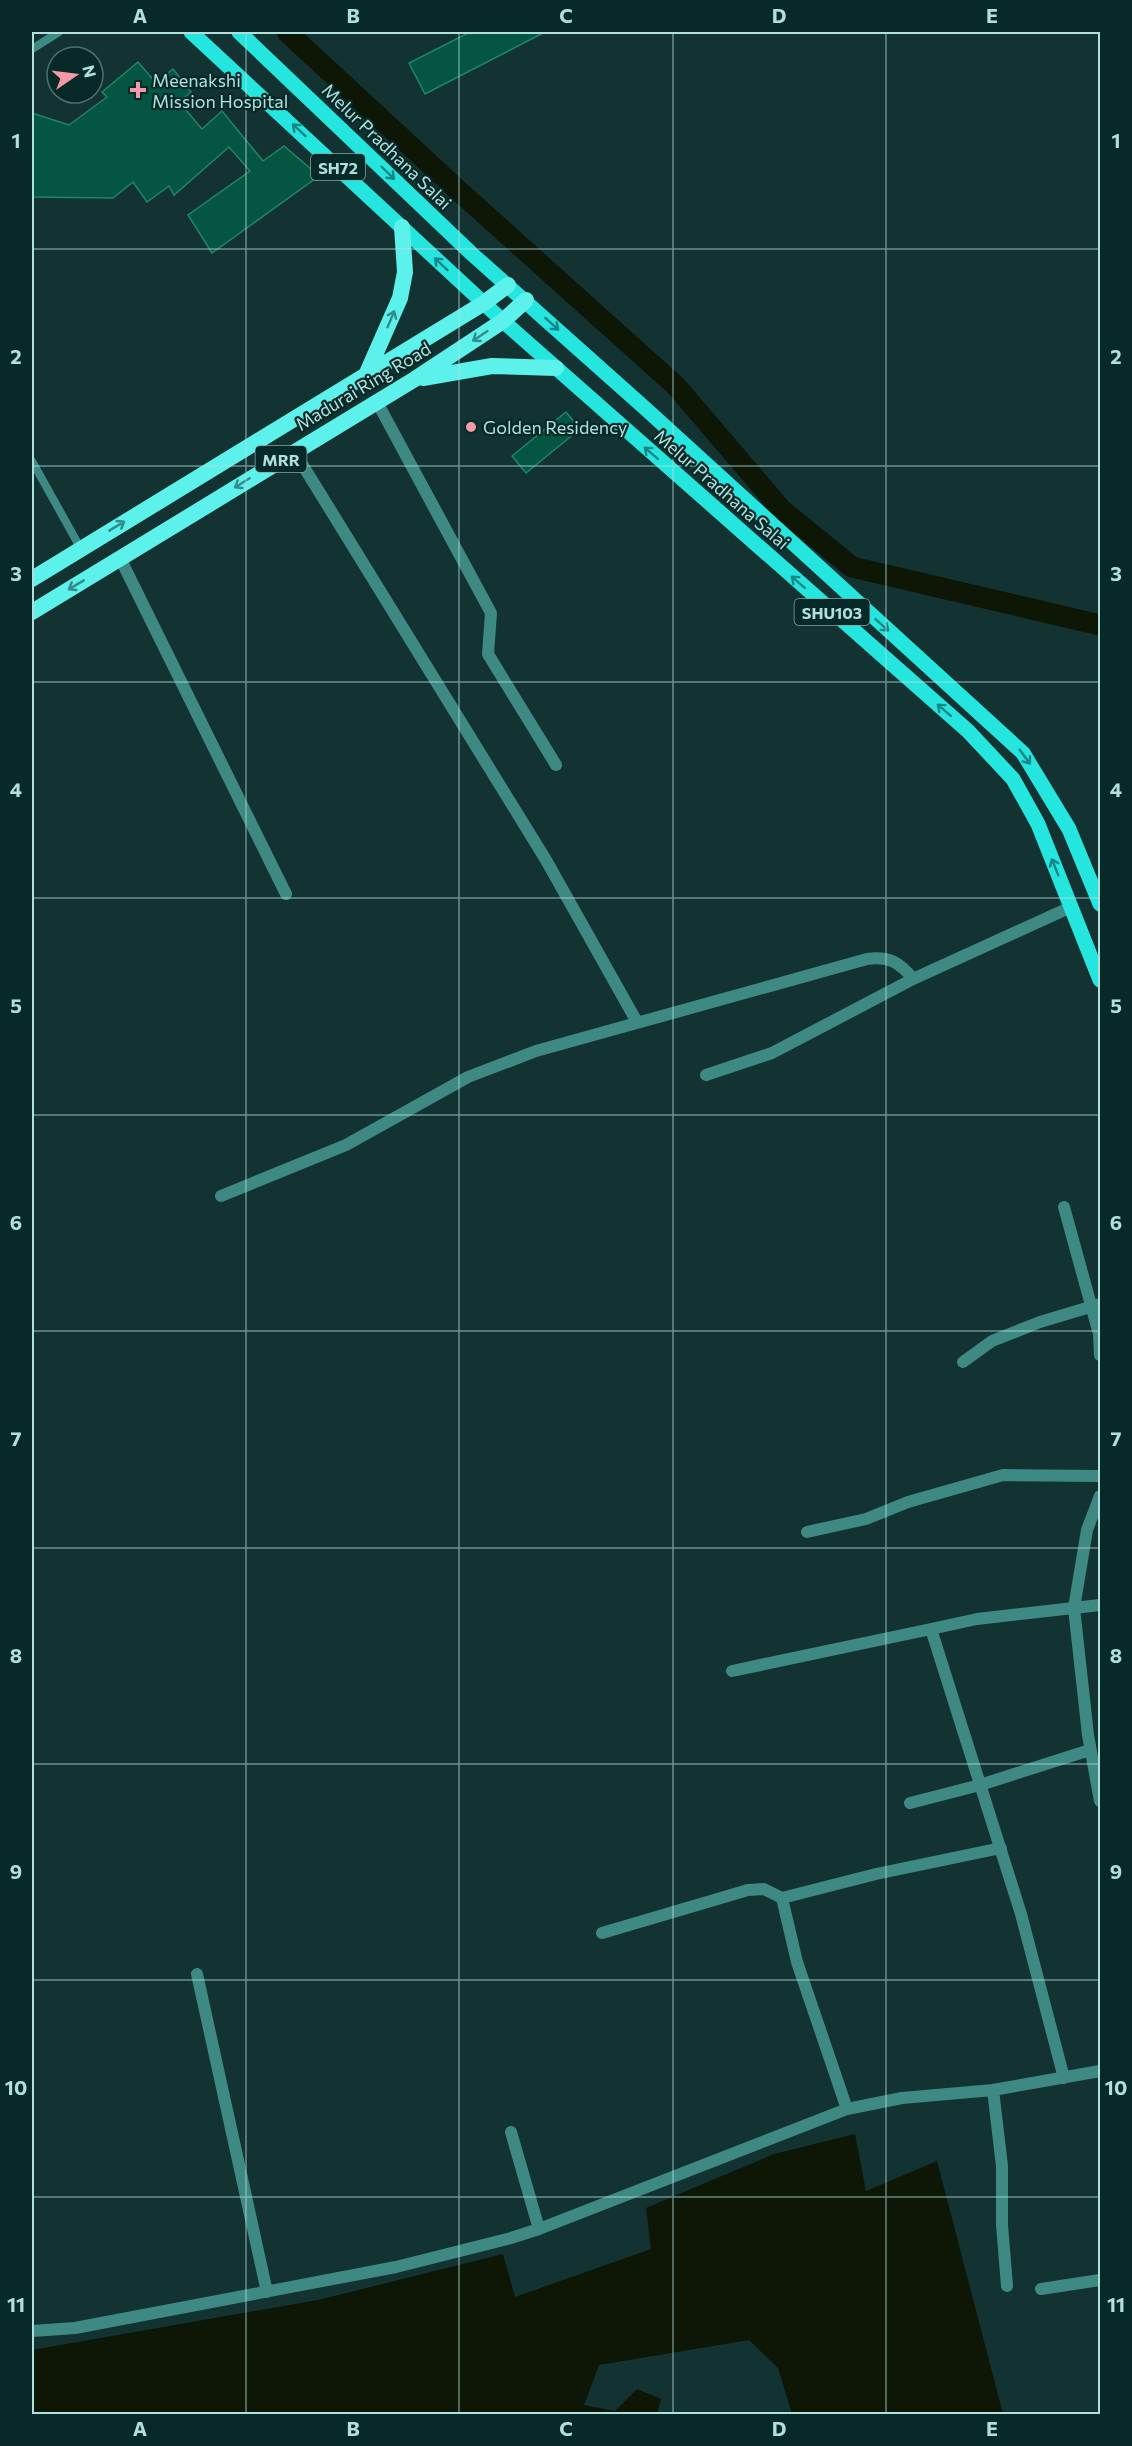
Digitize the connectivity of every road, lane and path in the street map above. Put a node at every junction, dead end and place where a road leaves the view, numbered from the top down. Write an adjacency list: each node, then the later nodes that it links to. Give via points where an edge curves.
1 (59, 32): 4 (lane)
2 (191, 32): 5 (main road, Melur Pradhana Salai / SH72, one-way to 2)
3 (239, 32): 6 (main road, Melur Pradhana Salai / SH72, one-way to 6)
4 (32, 49)
5 (402, 227): 8 (main road, Melur Pradhana Salai / SH72, one-way to 5); 11 (highway, one-way to 5, via 400,298 405,272)
6 (508, 285): 7 (main road, Melur Pradhana Salai / SHU103); 8 (highway, Madurai Ring Road / MRR)
7 (526, 300): 9 (highway, Madurai Ring Road / MRR); 22 (main road, Melur Pradhana Salai / SHU103, one-way to 22, via 1023,753 1069,829)
8 (484, 303): 9 (main road, Melur Pradhana Salai / SHU103); 11 (highway, Madurai Ring Road / MRR)
9 (503, 321): 10 (main road, Melur Pradhana Salai / SHU103); 12 (highway, Madurai Ring Road / MRR, one-way to 12)
10 (556, 368): 12 (highway, via 492,366); 23 (main road, Melur Pradhana Salai / SHU103, one-way to 10, via 1038,824 1013,779 975,739)
11 (367, 373): 16 (highway, Madurai Ring Road / MRR, one-way to 11)
12 (415, 380): 13 (highway, Madurai Ring Road / MRR)
13 (377, 402): 14 (highway, Madurai Ring Road / MRR); 20 (street, via 491,613 488,654)
14 (294, 451): 17 (highway, Madurai Ring Road / MRR, one-way to 17); 26 (street, via 546,860)
15 (32, 461): 16 (lane)
16 (81, 549): 18 (highway, Madurai Ring Road / MRR)
17 (120, 558): 19 (highway, Madurai Ring Road / MRR, one-way to 19); 21 (street)
18 (32, 579)
19 (32, 612)
20 (556, 765)
21 (286, 894)
22 (1101, 904)
23 (1071, 907): 24 (street); 25 (main road, Melur Pradhana Salai / SHU103)
24 (913, 979): 26 (street, via 903,966 878,957 867,958); 27 (street, via 772,1053)
25 (1101, 980)
26 (637, 1022): 28 (street, via 536,1050 468,1077 346,1144)
27 (706, 1075)
28 (221, 1196)
29 (1064, 1207): 30 (street)
30 (1096, 1306): 31 (street); 32 (street, via 992,1341)
31 (1101, 1355)
32 (963, 1362)
33 (1101, 1476): 35 (street, via 1003,1475 908,1502 866,1519)
34 (1101, 1496): 37 (street, via 1087,1530)
35 (807, 1532)
36 (1101, 1605): 37 (street)
37 (1074, 1608): 38 (street, via 977,1619); 41 (street)
38 (931, 1629): 39 (street); 43 (street)
39 (732, 1671)
40 (1101, 1733): 41 (street)
41 (1088, 1735): 42 (street)
42 (1090, 1750): 43 (street); 44 (street)
43 (980, 1785): 45 (street); 46 (street)
44 (1101, 1801)
45 (910, 1803)
46 (1001, 1848): 47 (street); 51 (street)
47 (782, 1898): 48 (street, via 764,1889 748,1890); 53 (street, via 797,1962)
48 (602, 1933)
49 (197, 1974): 59 (street)
50 (1101, 2072): 51 (street)
51 (1064, 2078): 52 (street)
52 (993, 2090): 53 (street, via 902,2098); 57 (street, via 1002,2166)
53 (847, 2109): 55 (street)
54 (511, 2132): 55 (street)
55 (539, 2229): 59 (street, via 396,2267)
56 (1101, 2280): 58 (street)
57 (1007, 2286)
58 (1041, 2289)
59 (267, 2292): 60 (street, via 75,2328)
60 (32, 2331)

